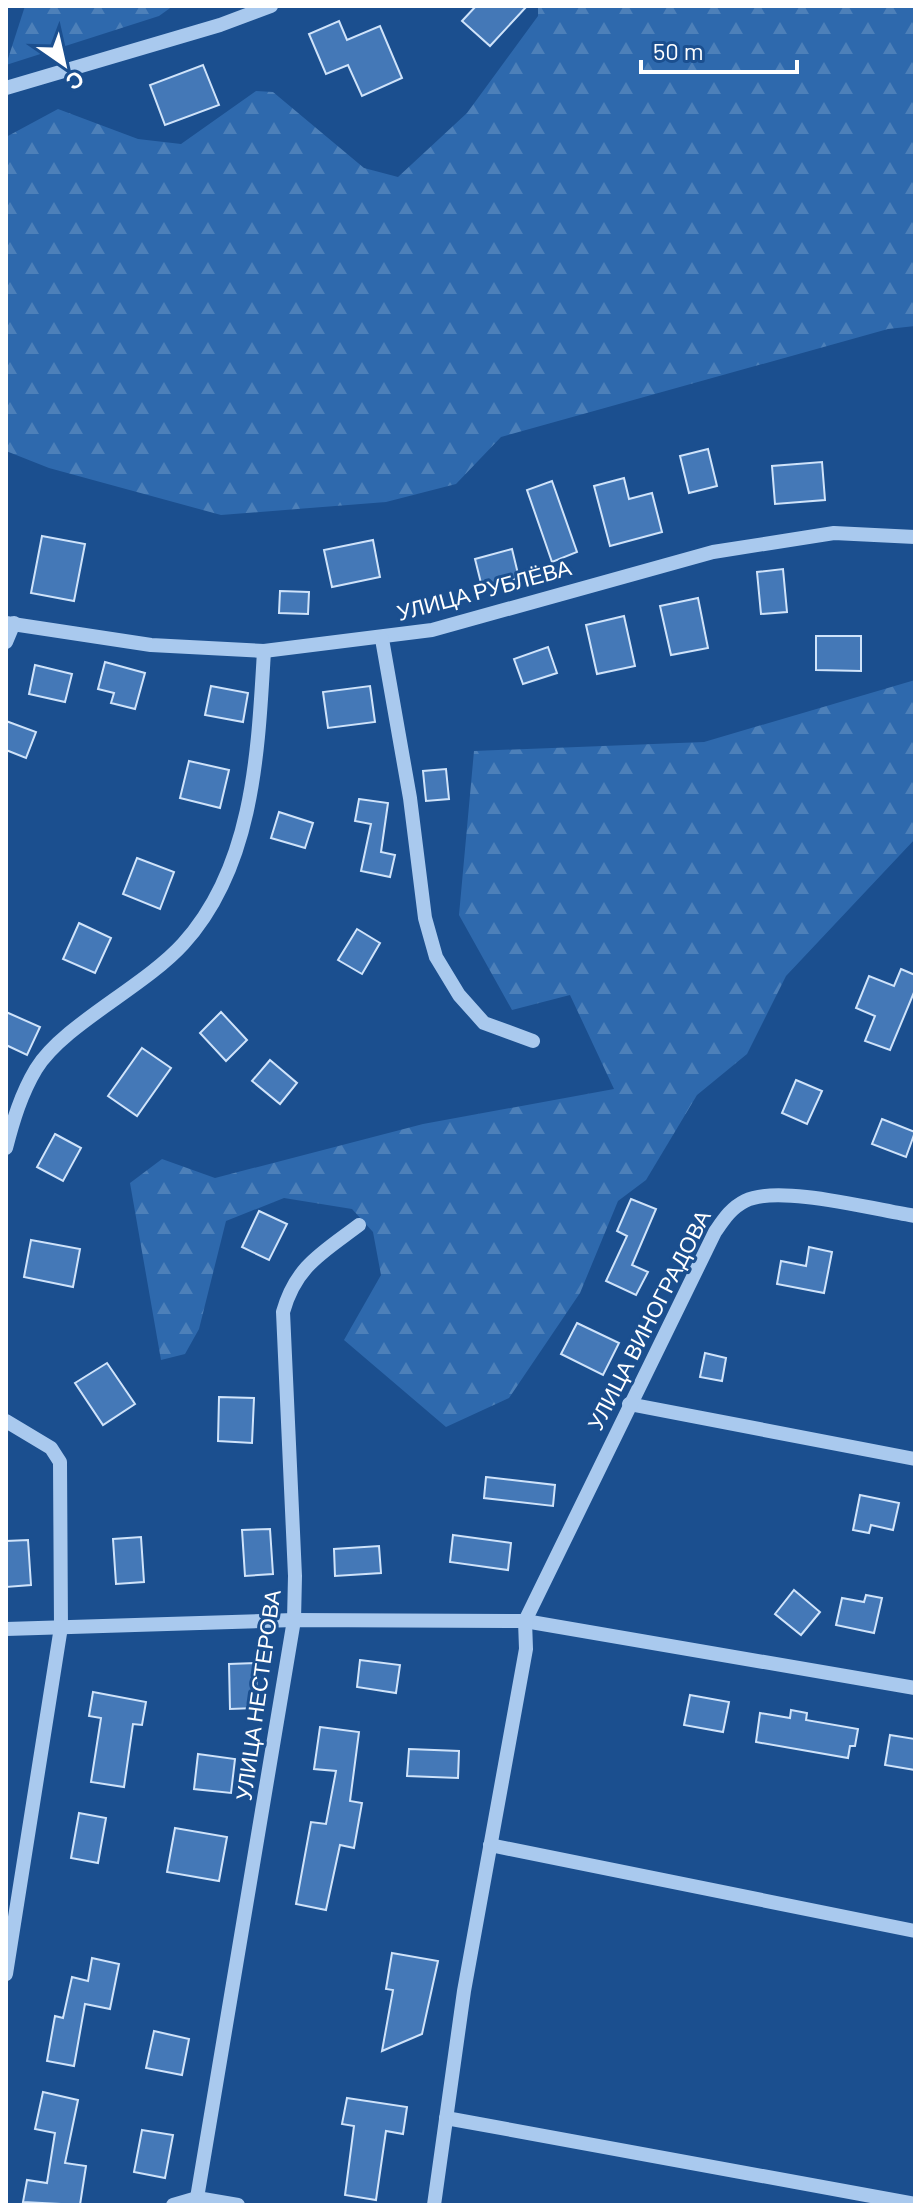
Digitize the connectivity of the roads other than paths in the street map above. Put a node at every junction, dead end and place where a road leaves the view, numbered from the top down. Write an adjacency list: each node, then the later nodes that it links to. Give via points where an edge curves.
1 (271, 6): 2 (street)
2 (6, 88)
3 (915, 537): 5 (street, УЛИЦА РУБЛЁВА, via 834,533 713,552 504,612)
4 (9, 621): 6 (street); 7 (street, УЛИЦА РУБЛЁВА, via 151,645)
5 (382, 639): 7 (street, УЛИЦА РУБЛЁВА); 8 (street, via 425,918 436,957 484,1023)
6 (6, 642)
7 (264, 651): 9 (street, via 247,815 214,902 184,943 142,983 59,1043 37,1068 16,1111)
8 (533, 1041)
9 (6, 1148)
10 (915, 1216): 12 (street, УЛИЦА ВИНОГРАДОВА, via 787,1195 748,1199 731,1210)
11 (359, 1225): 15 (street, УЛИЦА НЕСТЕРОВА, via 306,1265 291,1285 283,1312)
12 (629, 1404): 14 (street); 16 (street, УЛИЦА ВИНОГРАДОВА)
13 (6, 1421): 17 (street, via 51,1448 60,1462)
14 (915, 1459)
15 (294, 1620): 16 (street); 17 (street); 24 (street, УЛИЦА НЕСТЕРОВА)
16 (525, 1621): 19 (street); 20 (street, via 526,1649)
17 (61, 1627): 18 (street); 22 (street)
18 (6, 1629)
19 (915, 1688)
20 (490, 1845): 21 (street); 23 (street)
21 (915, 1931)
22 (6, 1974)
23 (446, 2118): 25 (street); 28 (street)
24 (197, 2198): 26 (street); 27 (street)
25 (915, 2204)
26 (173, 2205)
27 (238, 2205)
28 (434, 2205)

